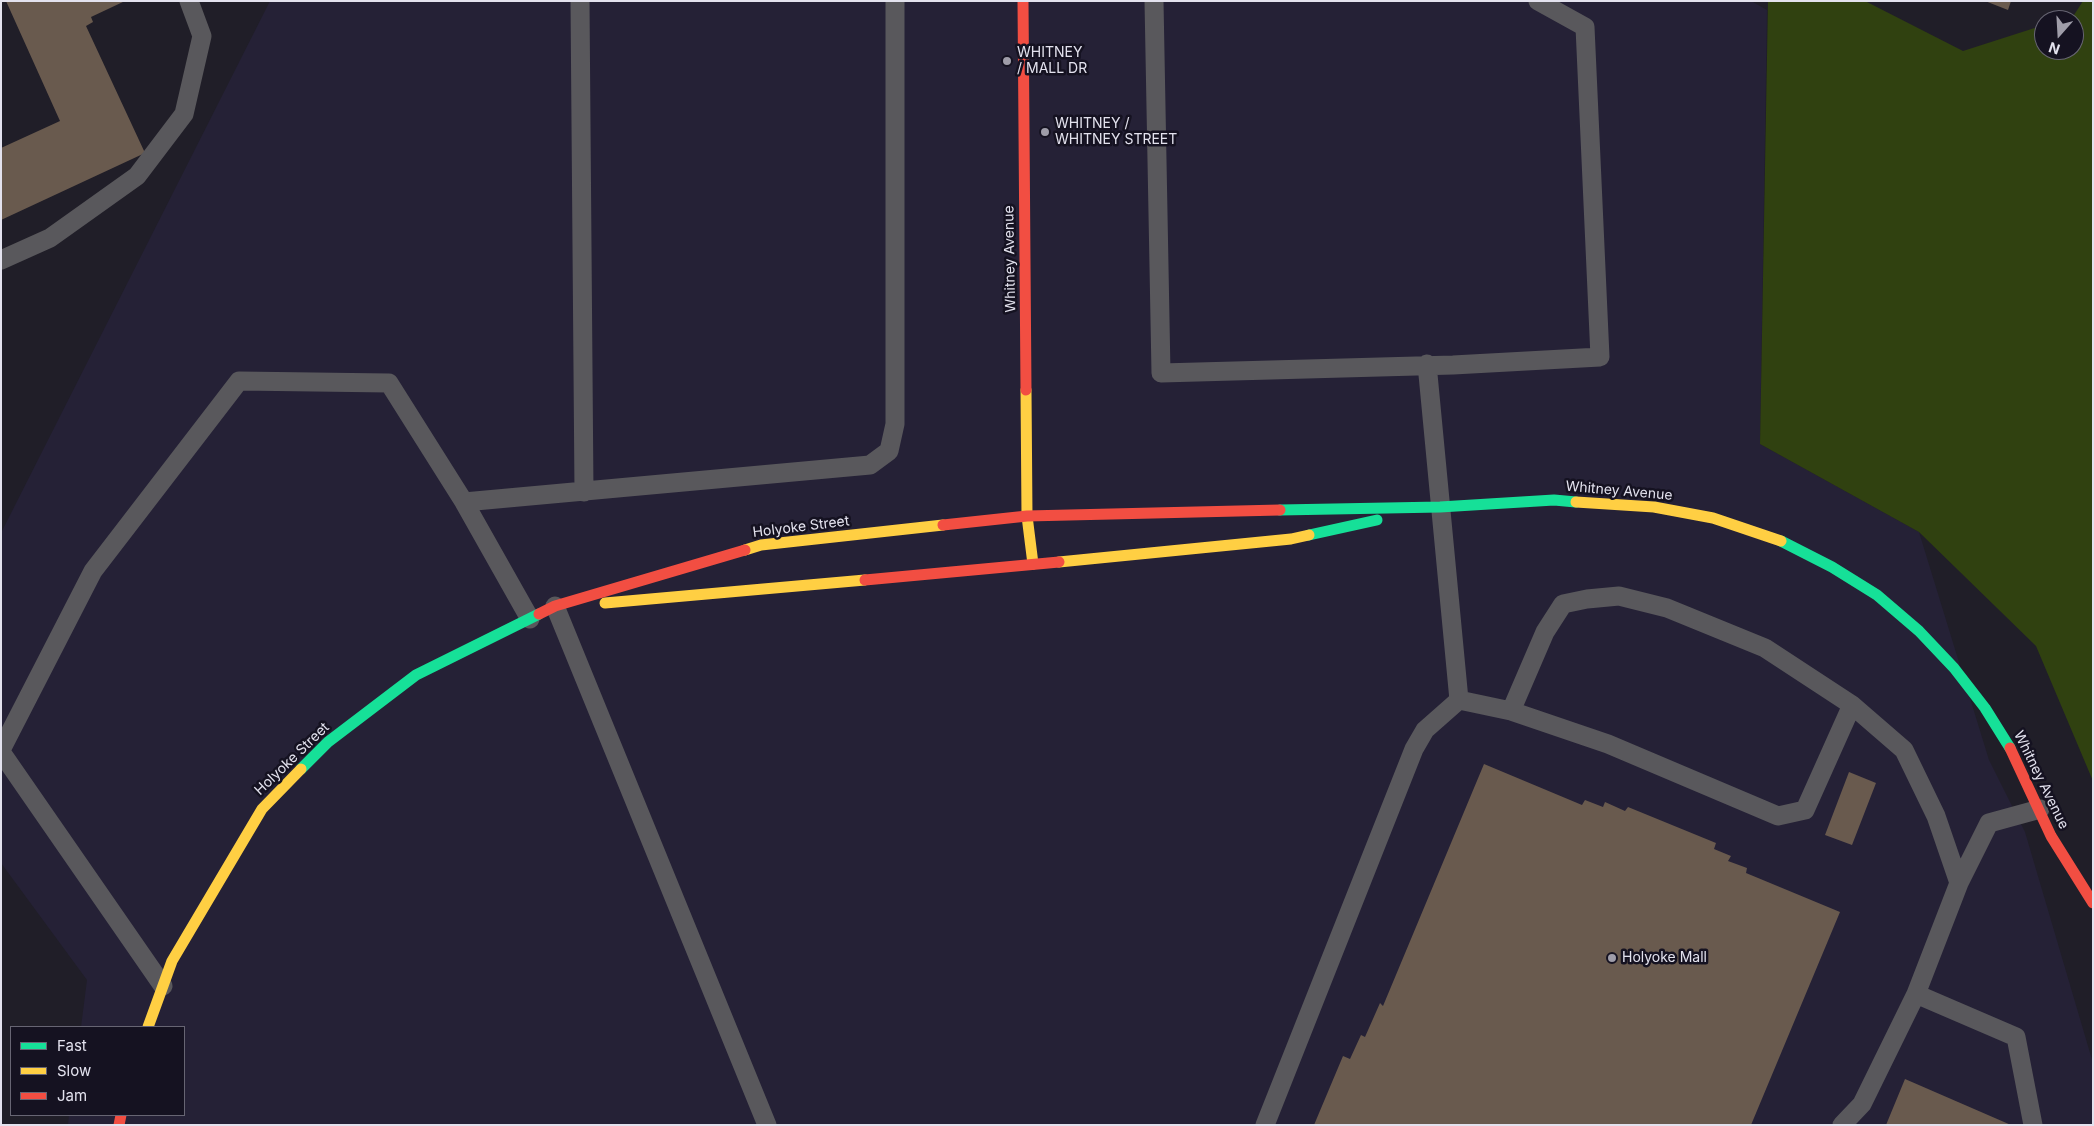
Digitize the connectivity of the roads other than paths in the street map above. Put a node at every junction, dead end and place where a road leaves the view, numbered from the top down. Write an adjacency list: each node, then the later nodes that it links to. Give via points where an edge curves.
1 (189, 1): 7 (lane, via 202,36 184,114 137,176 50,238)
2 (580, 1): 9 (lane)
3 (895, 1): 9 (lane, via 895,424 889,451 870,466)
4 (1023, 1): 12 (main road, Whitney Avenue)
5 (1154, 1): 8 (lane, via 1161,374)
6 (1538, 1): 8 (lane, via 1585,27 1600,357)
7 (1, 260)
8 (1427, 364): 11 (lane)
9 (584, 492): 10 (lane)
10 (464, 502): 15 (lane); 19 (lane, via 389,383 239,381 93,571)
11 (1440, 507): 12 (main road, Whitney Avenue); 13 (main road, Whitney Avenue, via 1291,539); 16 (lane); 20 (main road, Whitney Avenue, via 1554,500 1654,507 1713,518 1795,548 1877,595 1949,662 1985,708 2016,758)
12 (1028, 516): 13 (main road, Whitney Avenue); 14 (main road, Holyoke Street, via 761,545)
13 (1033, 564): 14 (main road, Holyoke Street, via 677,598)
14 (555, 606): 15 (main road, Holyoke Street); 26 (lane)
15 (530, 619): 23 (main road, Holyoke Street, via 416,675 328,742 275,795 262,809 214,887 172,961)
16 (1459, 700): 18 (lane); 27 (lane, via 1426,730 1414,749)
17 (1852, 705): 18 (lane, via 1804,810 1778,816 1608,744); 18 (lane, via 1764,648 1667,608 1619,596 1563,604 1545,632); 21 (lane, via 1904,750 1936,816)
18 (1512, 711)
19 (1, 751): 23 (lane)
20 (2040, 809): 21 (lane, via 1989,823); 22 (main road, Whitney Avenue, via 2051,836)
21 (1959, 883): 24 (lane)
22 (2093, 903)
23 (163, 986): 25 (main road, Holyoke Street)
24 (1916, 994): 28 (lane, via 1862,1104); 29 (lane, via 2016,1037)
25 (148, 1026)
26 (767, 1125)
27 (1265, 1125)
28 (1842, 1125)
29 (2033, 1125)

